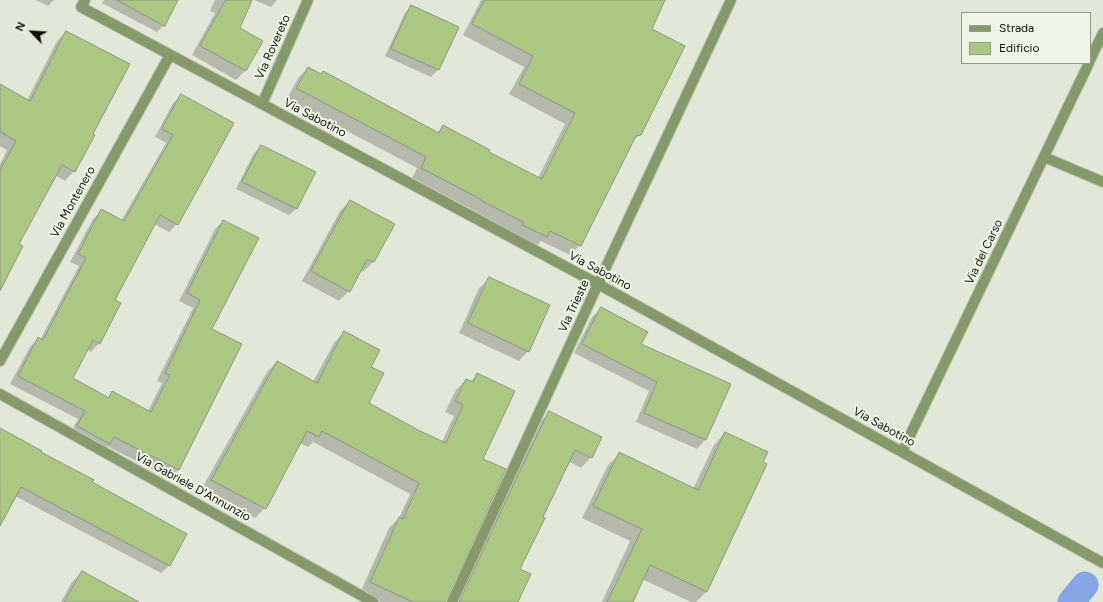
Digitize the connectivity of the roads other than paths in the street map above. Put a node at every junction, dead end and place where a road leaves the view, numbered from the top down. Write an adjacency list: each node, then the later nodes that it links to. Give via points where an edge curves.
1 (308, 0): 8 (street, Via Rovereto)
2 (731, 0): 11 (street, Via Trieste)
3 (83, 4): 5 (street, Via Sabotino)
4 (1103, 33): 6 (street, Via del Carso)
5 (170, 55): 8 (street, Via Sabotino); 12 (street, Via Montenero)
6 (1091, 58)
7 (1088, 64): 9 (street, Via del Carso)
8 (262, 104): 11 (street, Via Sabotino)
9 (1044, 157): 10 (street); 14 (street, Via del Carso)
10 (1103, 182)
11 (598, 284): 14 (street, Via Sabotino); 17 (street, Via Trieste)
12 (0, 361)
13 (0, 394): 16 (street, Via Gabriele D'Annunzio)
14 (902, 452): 15 (street, Via Sabotino)
15 (1103, 563)
16 (373, 602)
17 (452, 602)

